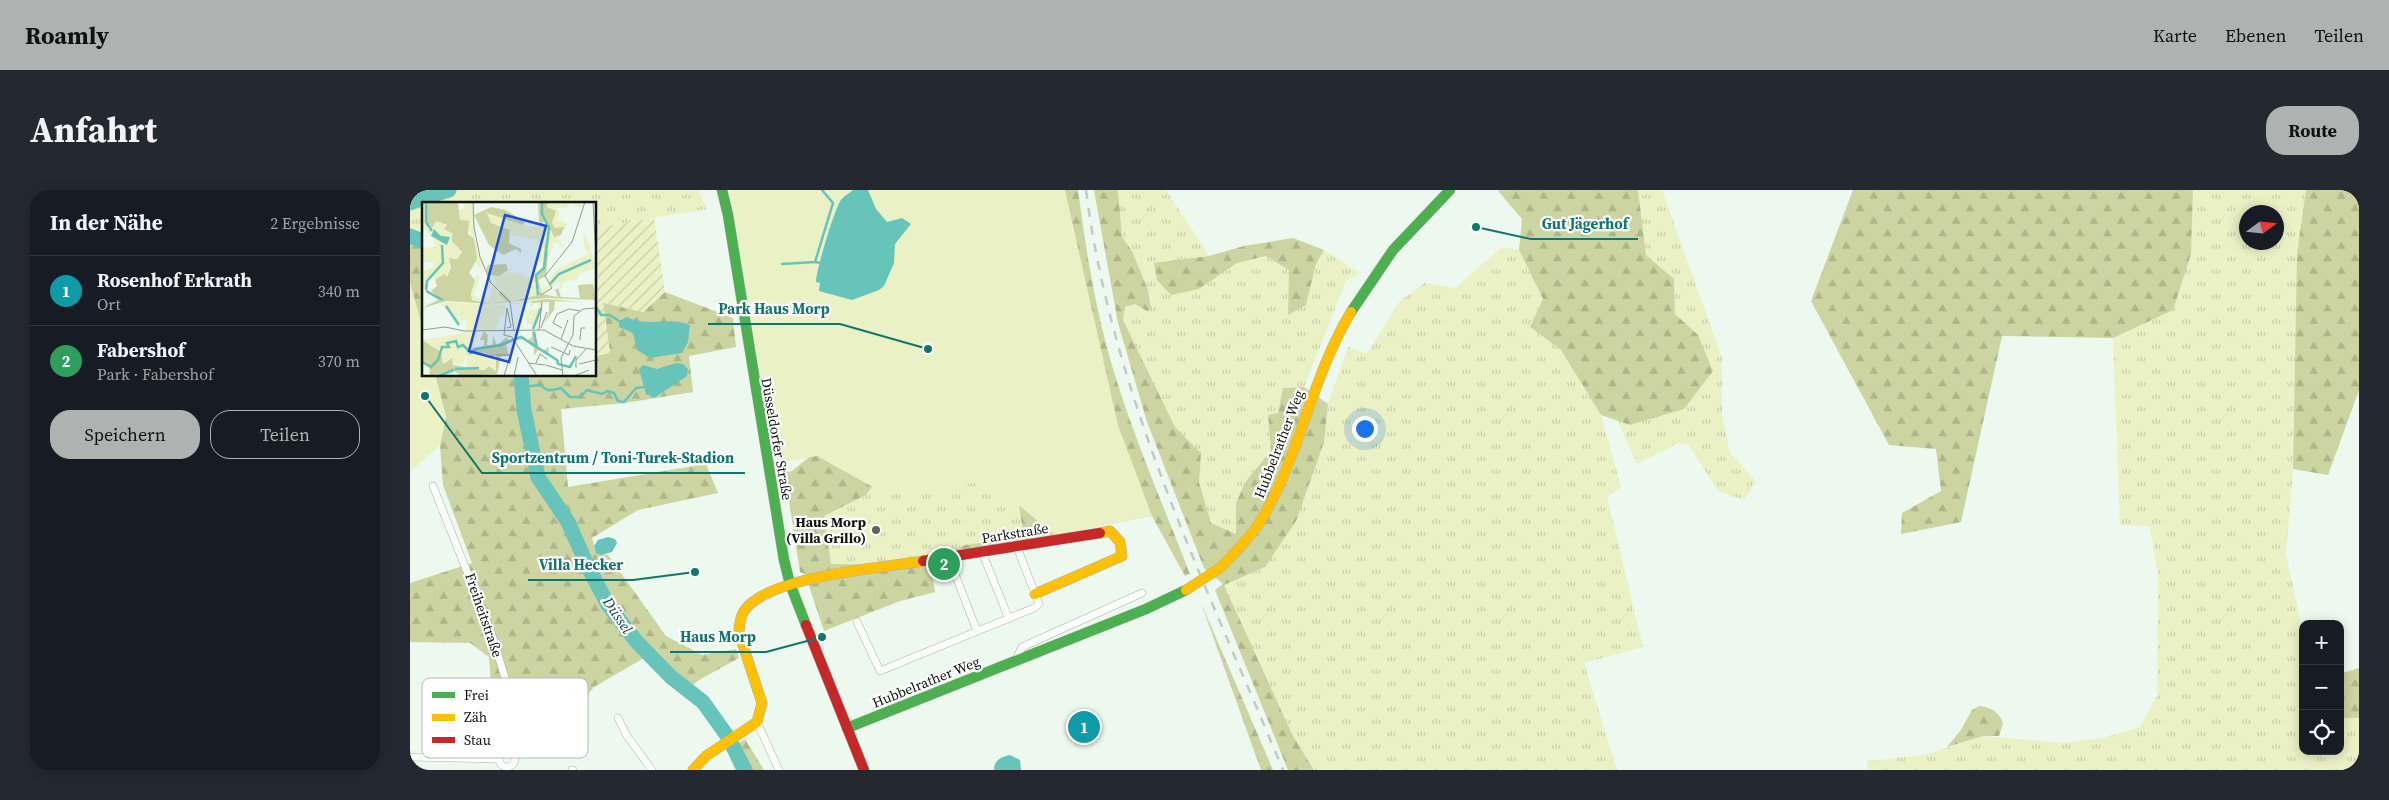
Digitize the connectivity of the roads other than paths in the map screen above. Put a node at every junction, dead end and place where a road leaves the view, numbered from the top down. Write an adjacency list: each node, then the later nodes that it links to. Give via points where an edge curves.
1 (722, 190): 7 (street, Düsseldorfer Straße)
2 (1450, 190): 13 (street, Hubbelrather Weg, bridge, via 1398,243 1351,310 1322,370 1280,488 1250,538 1220,568 1186,590)
3 (433, 486): 14 (street, Freiheitstraße, via 491,632)
4 (1018, 547): 5 (street, Parkstraße); 9 (street); 9 (street, Parkstraße, via 1110,531 1120,542 1122,556)
5 (982, 552): 6 (street, Parkstraße); 10 (street)
6 (948, 556): 7 (street, Parkstraße); 12 (street)
7 (790, 584): 16 (street, Parkstraße, via 751,604 740,620 739,633 762,703); 17 (street, Düsseldorfer Straße)
8 (1142, 593): 13 (street, Hubbelrather Weg, via 1022,647)
9 (1035, 594): 10 (street, via 1039,604)
10 (1009, 619): 12 (street)
11 (857, 622): 12 (street, via 880,671)
12 (977, 631)
13 (1015, 661): 17 (street, Hubbelrather Weg)
14 (505, 678)
15 (618, 718): 22 (street, via 626,736)
16 (757, 722): 23 (street, via 706,756); 24 (street)
17 (847, 728): 25 (street, Düsseldorfer Straße)
18 (454, 758): 20 (street)
19 (514, 758): 21 (street, Freiheitstraße, via 512,766)
20 (498, 759): 21 (street, Freiheitstraße)
21 (507, 769)
22 (652, 770)
23 (693, 770)
24 (779, 770)
25 (864, 770)

